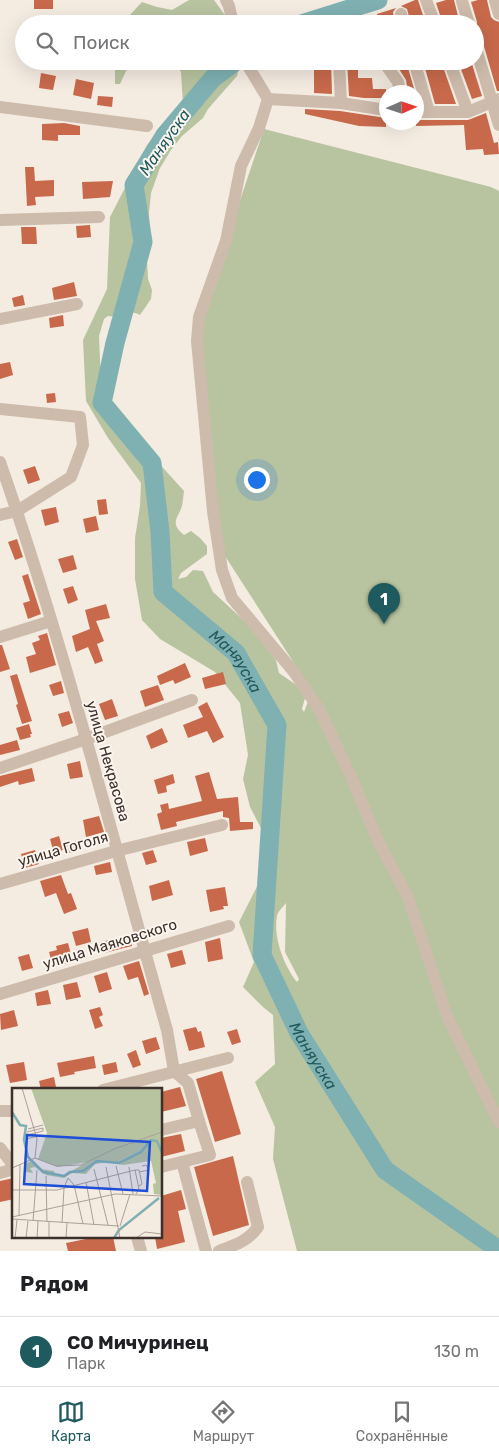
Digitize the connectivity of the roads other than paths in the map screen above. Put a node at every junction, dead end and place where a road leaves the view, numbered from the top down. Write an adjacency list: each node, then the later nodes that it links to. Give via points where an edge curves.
1 (226, 0): 6 (street)
2 (426, 0): 7 (street)
3 (462, 1): 8 (street)
4 (495, 1): 5 (street)
5 (499, 14)
6 (231, 15)
7 (432, 15)
8 (466, 15)
9 (484, 69): 18 (street)
10 (250, 70): 17 (street)
11 (339, 70): 19 (street)
12 (389, 70): 15 (street)
13 (416, 70): 16 (street)
14 (452, 70): 23 (street)
15 (399, 85)
16 (418, 85)
17 (268, 99): 19 (street); 49 (street, via 241,166 226,241 199,317 197,341 213,511 222,570 232,598 294,672 319,709 378,841 408,897 447,1016)
18 (496, 100): 23 (street); 24 (street)
19 (340, 103): 21 (street)
20 (0, 107): 25 (street)
21 (379, 109)
22 (424, 112): 23 (street)
23 (468, 112)
24 (499, 125)
25 (148, 126)
26 (99, 217): 27 (street)
27 (0, 220)
28 (77, 304): 29 (street)
29 (0, 319)
30 (0, 409): 32 (street, via 80,417 83,445 71,478)
31 (0, 462): 32 (street, улица Некрасова)
32 (17, 511): 33 (street); 34 (street, улица Некрасова)
33 (0, 515)
34 (51, 621): 35 (street); 37 (street, улица Некрасова)
35 (0, 637)
36 (192, 700): 37 (street)
37 (86, 739): 38 (street); 40 (street, улица Некрасова)
38 (0, 768)
39 (222, 825): 40 (street, улица Гоголя)
40 (116, 851): 41 (street, улица Гоголя); 43 (street, улица Некрасова)
41 (0, 884)
42 (229, 926): 43 (street, улица Маяковского)
43 (145, 951): 44 (street, улица Маяковского); 46 (street, улица Некрасова, via 167,1030)
44 (0, 994)
45 (228, 1058): 46 (street)
46 (174, 1071): 47 (street); 48 (street, via 188,1084)
47 (110, 1088)
48 (199, 1120): 50 (street); 52 (street, via 210,1155)
49 (499, 1122)
50 (162, 1130)
51 (0, 1148): 53 (street)
52 (182, 1162): 54 (street); 60 (street)
53 (12, 1164)
54 (162, 1167)
55 (12, 1168): 56 (street)
56 (0, 1172)
57 (246, 1182): 61 (street, via 258,1227 238,1244)
58 (137, 1238): 59 (street)
59 (141, 1251)
60 (206, 1251)
61 (218, 1251)

